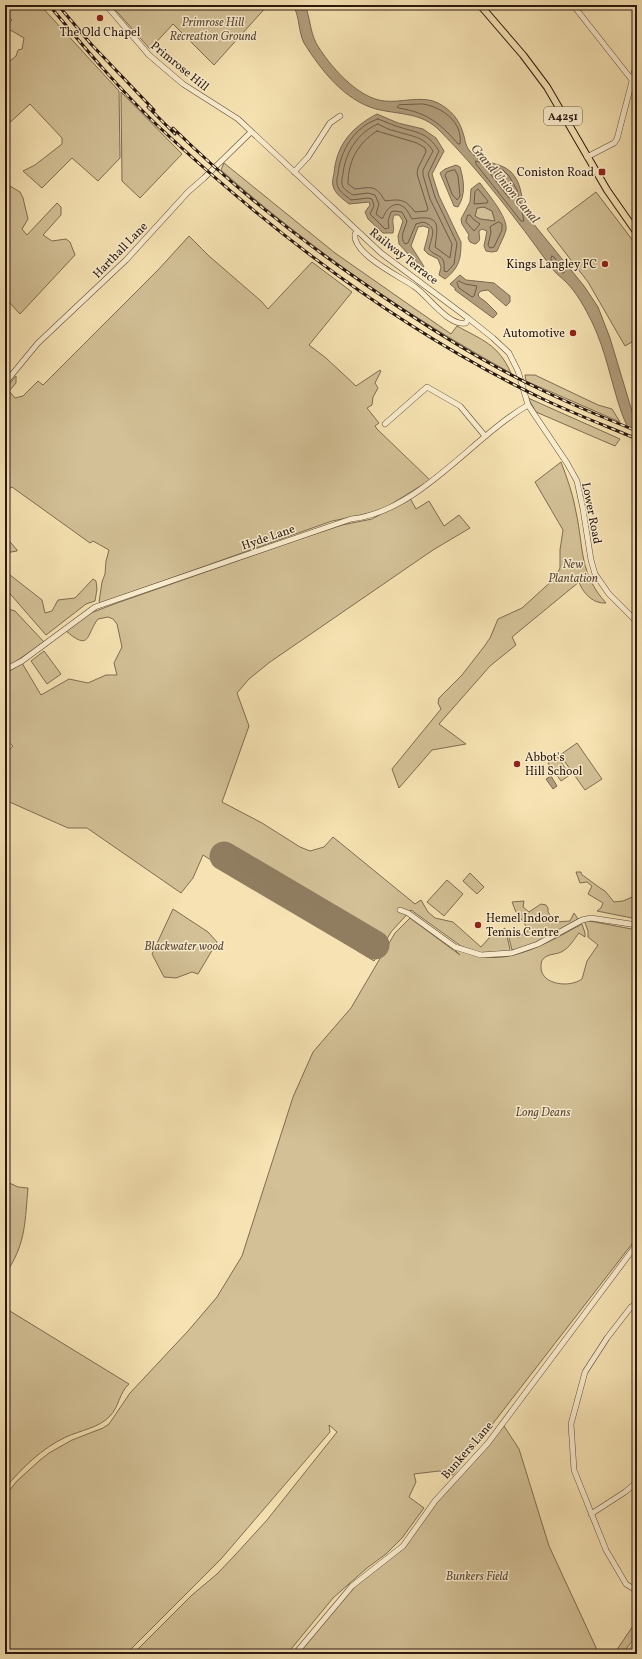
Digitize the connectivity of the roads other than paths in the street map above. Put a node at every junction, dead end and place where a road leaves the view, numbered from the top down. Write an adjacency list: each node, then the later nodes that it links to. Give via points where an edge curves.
1 (106, 5): 7 (street, Primrose Hill, via 148,55 183,84 234,117)
2 (480, 5): 8 (main road, A4251, via 547,87)
3 (573, 5): 5 (street)
4 (637, 62): 5 (street)
5 (632, 80): 8 (street, via 617,139)
6 (340, 116): 9 (street, via 330,124 308,157)
7 (251, 132): 9 (street, Railway Terrace); 13 (street, Harthall Lane, via 188,192 126,260 38,343)
8 (587, 158): 11 (main road, A4251)
9 (294, 172): 10 (street, Railway Terrace)
10 (357, 232): 12 (street, Railway Terrace); 12 (street, via 354,234 355,240 383,269 415,287 453,320 461,324)
11 (637, 233)
12 (468, 318): 14 (street, Railway Terrace, via 509,353 518,371)
13 (5, 383)
14 (528, 405): 16 (street, Hyde Lane); 17 (street, Lower Road, via 575,476 595,574 609,594)
15 (385, 424): 16 (street, via 427,387 460,406)
16 (485, 436): 18 (street, Hyde Lane, via 430,482 385,510 351,519 95,607 22,661)
17 (637, 622)
18 (5, 670)
19 (400, 910): 20 (street, via 455,947 482,956 512,953 538,944 580,921 591,918)
20 (637, 925)
21 (637, 1244): 27 (street, Bunkers Lane, via 492,1438 435,1501 403,1546 352,1586)
22 (637, 1304): 24 (street, via 631,1307 606,1338 585,1372 571,1424 574,1470)
23 (637, 1482): 24 (street)
24 (592, 1514): 25 (street, via 606,1550 626,1584)
25 (637, 1591)
26 (637, 1643): 28 (street)
27 (295, 1654)
28 (630, 1654)

